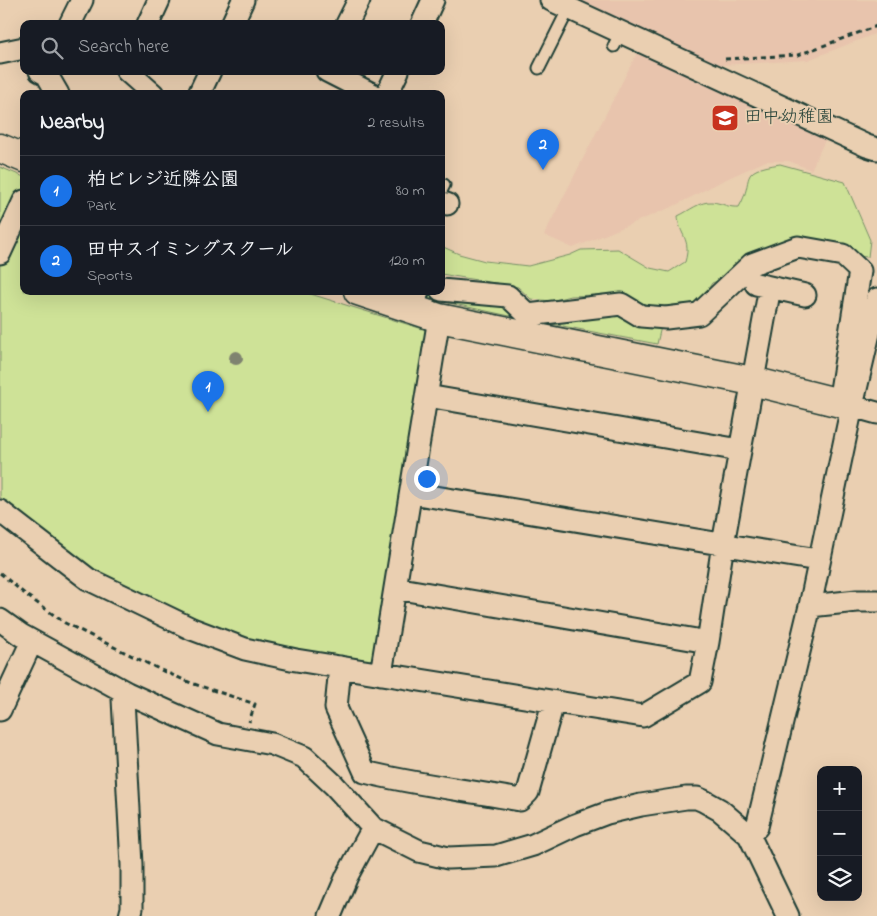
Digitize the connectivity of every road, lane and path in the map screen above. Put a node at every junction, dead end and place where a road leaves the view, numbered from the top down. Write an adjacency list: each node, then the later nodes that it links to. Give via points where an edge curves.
1 (82, 0): 7 (street)
2 (159, 0): 8 (street)
3 (243, 0): 9 (street)
4 (359, 0): 10 (street)
5 (433, 0): 11 (street)
6 (560, 4): 17 (lane); 29 (street, via 591,27)
7 (73, 20)
8 (150, 20)
9 (234, 20)
10 (349, 20)
11 (424, 20)
12 (877, 26): 15 (path, via 798,55)
13 (20, 49): 14 (street)
14 (2, 53): 16 (street)
15 (718, 59)
16 (20, 61)
17 (540, 68)
18 (47, 75): 23 (street)
19 (132, 75): 24 (street)
20 (208, 75): 25 (street)
21 (335, 75): 26 (street)
22 (396, 75): 27 (street)
23 (56, 90)
24 (148, 90)
25 (201, 90)
26 (364, 90)
27 (390, 90)
28 (0, 148): 30 (street)
29 (877, 149)
30 (20, 156)
31 (20, 210): 32 (street)
32 (0, 253)
33 (736, 279): 34 (street); 41 (street, via 699,314 666,318 641,316 621,304); 44 (street, via 752,264 798,247 843,254 860,271)
34 (770, 287): 37 (street); 42 (street)
35 (445, 290): 41 (street, via 508,296)
36 (384, 295): 39 (street)
37 (806, 295)
38 (877, 299): 44 (street)
39 (416, 300): 40 (street)
40 (439, 318): 41 (street); 43 (street)
41 (526, 326): 42 (street)
42 (752, 381): 44 (street); 45 (street)
43 (426, 396): 45 (street); 46 (street)
44 (856, 407): 49 (street)
45 (740, 450): 48 (street)
46 (410, 493): 48 (street); 51 (street)
47 (0, 511): 57 (street, via 88,579 192,629 244,649)
48 (723, 544): 49 (street); 56 (street)
49 (818, 560): 53 (street)
50 (0, 573): 62 (path, via 65,623 191,683 255,704)
51 (395, 588): 56 (street); 58 (street)
52 (877, 600): 53 (street)
53 (810, 606): 64 (street, via 757,828)
54 (0, 620): 55 (street)
55 (32, 641): 59 (street); 61 (street)
56 (708, 642): 60 (street, via 700,682 643,716)
57 (340, 666): 58 (street); 60 (street, via 336,708 365,772 400,781 520,800 528,792)
58 (380, 674): 60 (street)
59 (127, 693): 62 (street, via 218,734); 65 (street, via 123,699 132,865)
60 (553, 703)
61 (0, 710)
62 (244, 739): 63 (street, via 272,744 304,757)
63 (373, 828): 64 (street, via 419,851 448,858 496,856 533,846 607,813 697,798 720,810); 66 (street)
64 (749, 835): 67 (street)
65 (130, 916)
66 (330, 916)
67 (788, 916)

